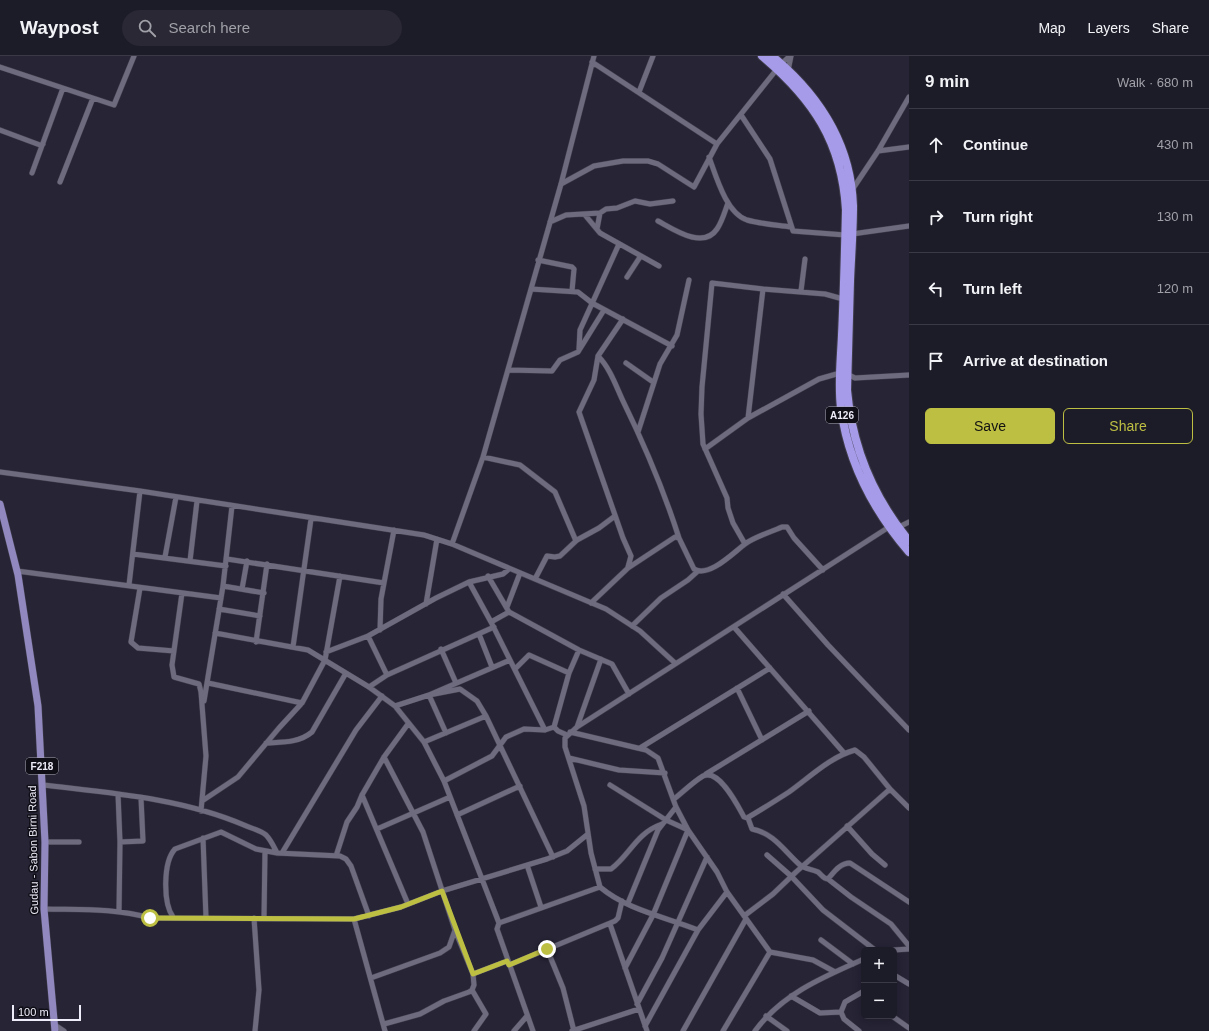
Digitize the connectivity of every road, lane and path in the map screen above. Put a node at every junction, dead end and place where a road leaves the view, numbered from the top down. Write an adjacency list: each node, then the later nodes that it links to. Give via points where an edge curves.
1 (134, 56): 14 (street, via 114,104)
2 (594, 56): 7 (street)
3 (653, 56): 12 (street)
4 (762, 56): 8 (highway, A126)
5 (772, 56): 8 (highway, A126)
6 (791, 56): 8 (street); 10 (street)
7 (592, 62): 12 (street); 25 (street)
8 (779, 66): 10 (highway, A126); 16 (street)
9 (0, 67): 11 (street)
10 (786, 72): 26 (highway, A126, via 810,92 832,126 842,149); 36 (highway, A126, via 814,110 834,147 840,166)
11 (63, 88): 14 (street); 18 (street)
12 (639, 92): 19 (street)
13 (909, 97): 15 (street)
14 (93, 98): 24 (street)
15 (907, 103): 21 (street)
16 (741, 115): 19 (street); 34 (street, via 770,159)
17 (0, 130): 18 (street)
18 (43, 144): 23 (street)
19 (717, 144): 22 (street)
20 (909, 147): 21 (street)
21 (878, 151): 26 (street)
22 (709, 157): 25 (street, via 694,187 658,164 648,161 623,161 594,166); 28 (street)
23 (32, 173)
24 (60, 182)
25 (561, 184): 32 (street)
26 (852, 191): 36 (highway, A126)
27 (673, 201): 29 (street, via 650,204 631,202)
28 (728, 203): 31 (street, via 717,229 704,237 690,237); 34 (street, via 746,220)
29 (600, 213): 30 (street); 35 (street)
30 (585, 215): 32 (street, via 566,215); 35 (street)
31 (658, 221)
32 (550, 222): 41 (street)
33 (909, 226): 36 (street)
34 (791, 227): 36 (street, via 794,232)
35 (597, 229): 37 (street)
36 (849, 235): 39 (highway, A126)
37 (619, 244): 38 (street); 50 (street)
38 (640, 257): 42 (street); 43 (street)
39 (848, 258): 49 (highway, A126); 60 (highway, A126)
40 (805, 259): 47 (street)
41 (538, 260): 45 (street); 48 (street, via 572,267)
42 (659, 266)
43 (627, 277)
44 (689, 280): 53 (street, via 677,335)
45 (531, 289): 48 (street); 59 (street)
46 (763, 289): 47 (street); 65 (street); 67 (street, via 712,283 702,387 701,414)
47 (801, 291): 49 (street)
48 (572, 292): 50 (street, via 580,293)
49 (843, 299): 60 (highway, A126)
50 (592, 303): 51 (street); 54 (street, via 580,330)
51 (604, 310): 52 (street); 54 (street)
52 (623, 319): 53 (street); 55 (street)
53 (672, 346): 63 (street, via 660,364)
54 (579, 349): 59 (street, via 578,352 560,360 552,371)
55 (598, 356): 56 (street); 58 (street)
56 (603, 361): 58 (street); 66 (street)
57 (626, 363): 63 (street)
58 (597, 364): 75 (street, via 594,380 579,412)
59 (508, 370): 68 (street)
60 (844, 373): 62 (street); 64 (highway, A126); 65 (street, via 819,379)
61 (909, 375): 62 (street)
62 (855, 378): 64 (street)
63 (653, 382): 66 (street)
64 (843, 384): 78 (highway, A126, via 843,422 851,449 868,495); 79 (highway, A126, via 860,454 880,500)
65 (748, 418): 67 (street)
66 (638, 432): 81 (street, via 666,498)
67 (705, 449): 86 (street, via 727,498 733,523)
68 (482, 457): 84 (street, via 520,465 555,492); 85 (street)
69 (0, 472): 70 (street)
70 (140, 491): 71 (street); 88 (street)
71 (176, 497): 72 (street); 89 (street)
72 (197, 501): 74 (street); 91 (street)
73 (0, 504): 98 (main road, Gudau - Sabon Birni Road / F218)
74 (232, 506): 76 (street); 90 (street)
75 (615, 516): 84 (street); 95 (street, via 631,556)
76 (311, 519): 80 (street); 99 (street)
77 (909, 522): 79 (street)
78 (889, 526): 87 (highway, A126); 97 (street)
79 (899, 527): 83 (highway, A126)
80 (394, 530): 82 (street); 106 (street)
81 (679, 538): 95 (street, via 676,537); 100 (street, via 691,565)
82 (438, 539): 85 (street); 116 (street)
83 (909, 541)
84 (576, 542): 104 (street, via 560,556 547,556)
85 (452, 544): 96 (street)
86 (745, 544): 97 (street, via 787,527); 100 (street, via 707,571)
87 (909, 552)
88 (133, 554): 89 (street); 107 (street)
89 (164, 557): 91 (street)
90 (227, 559): 92 (street); 94 (street)
91 (190, 561): 94 (street)
92 (247, 562): 93 (street); 110 (street)
93 (268, 564): 99 (street); 112 (street)
94 (226, 566): 108 (street)
95 (628, 568): 115 (street)
96 (509, 569): 101 (street); 103 (street, via 503,574)
97 (824, 570): 113 (street)
98 (17, 571): 107 (street); 173 (main road, Gudau - Sabon Birni Road / F218, via 36,680)
99 (304, 571): 102 (street); 128 (street)
100 (698, 571): 121 (street, via 661,598)
101 (520, 573): 104 (street); 118 (street)
102 (340, 576): 106 (street); 132 (street)
103 (488, 576): 105 (street); 118 (street)
104 (535, 579): 115 (street)
105 (469, 582): 116 (street); 120 (street)
106 (384, 583): 123 (street)
107 (129, 585): 109 (street)
108 (223, 586): 110 (street); 114 (street)
109 (140, 588): 111 (street); 131 (street, via 131,642 138,648)
110 (242, 589): 112 (street)
111 (182, 593): 114 (street); 131 (street)
112 (264, 593): 119 (street)
113 (783, 594): 122 (street); 159 (street)
114 (221, 598): 117 (street)
115 (591, 603): 121 (street, via 606,609)
116 (426, 604): 123 (street)
117 (219, 609): 119 (street); 124 (street)
118 (508, 609): 120 (street); 130 (street)
119 (260, 616): 127 (street)
120 (492, 625): 125 (street); 135 (street)
121 (632, 626): 136 (street)
122 (734, 627): 136 (street); 138 (street)
123 (380, 630): 126 (street)
124 (214, 633): 127 (street); 143 (street)
125 (479, 634): 129 (street); 137 (street)
126 (368, 636): 132 (street); 142 (street)
127 (256, 642): 128 (street)
128 (293, 647): 134 (street, via 308,650)
129 (441, 649): 142 (street); 144 (street)
130 (579, 650): 133 (street); 141 (street)
131 (174, 651): 152 (street, via 174,677 199,684)
132 (326, 652): 134 (street)
133 (601, 659): 147 (street, via 612,664); 157 (street)
134 (325, 660): 140 (street); 150 (street)
135 (510, 660): 137 (street); 139 (street)
136 (675, 663): 147 (street)
137 (492, 668): 144 (street)
138 (770, 668): 146 (street); 153 (street)
139 (515, 669): 141 (street, via 529,655); 158 (street)
140 (346, 673): 145 (street); 164 (street, via 312,732 305,738)
141 (569, 673): 156 (street)
142 (387, 675): 145 (street)
143 (208, 683): 150 (street); 152 (street)
144 (456, 683): 148 (street)
145 (368, 687): 149 (street)
146 (737, 688): 162 (street); 166 (street)
147 (629, 694): 157 (street)
148 (429, 695): 151 (street); 154 (street, via 460,689 477,701); 160 (street)
149 (382, 696): 151 (street); 199 (street, via 356,730)
150 (302, 703): 164 (street)
151 (394, 706): 155 (street)
152 (203, 708): 182 (street, via 206,756)
153 (809, 711): 162 (street); 167 (street)
154 (486, 716): 160 (street); 165 (street)
155 (408, 724): 163 (street); 168 (street)
156 (554, 726): 158 (street); 161 (street, via 558,731)
157 (577, 727): 161 (street)
158 (545, 730): 165 (street, via 524,729 506,737)
159 (909, 730)
160 (446, 733): 163 (street)
161 (569, 734): 166 (street); 169 (street, via 566,738)
162 (762, 740): 171 (street)
163 (424, 742): 172 (street)
164 (266, 743): 182 (street, via 238,777)
165 (500, 745): 172 (street, via 492,756); 175 (street)
166 (640, 748): 170 (street, via 652,752 658,758)
167 (844, 753): 176 (street, via 855,750 864,757); 188 (street)
168 (384, 757): 178 (street); 186 (street)
169 (569, 758): 170 (street, via 619,770); 193 (street, via 584,806)
170 (665, 773): 181 (street)
171 (704, 775): 181 (street); 188 (street, via 711,775 724,783 744,817)
172 (444, 781): 179 (street)
173 (43, 784): 177 (street); 195 (main road, Gudau - Sabon Birni Road / F218)
174 (610, 785): 189 (street)
175 (520, 786): 187 (street); 202 (street)
176 (890, 789): 184 (street); 190 (street)
177 (118, 794): 180 (street); 197 (street)
178 (362, 795): 191 (street); 201 (street, via 347,822)
179 (450, 797): 186 (street); 187 (street)
180 (141, 798): 185 (street); 197 (street, via 143,841)
181 (674, 799): 183 (street)
182 (202, 801): 185 (street)
183 (676, 807): 189 (street); 192 (street)
184 (909, 808)
185 (202, 811): 199 (street, via 233,820 265,834)
186 (414, 813): 191 (street); 212 (street, via 423,832)
187 (457, 815): 209 (street)
188 (748, 818): 206 (street, via 752,829 776,841)
189 (664, 822): 192 (street); 207 (street, via 636,841 611,869); 214 (street)
190 (847, 826): 205 (street); 206 (street)
191 (377, 829): 216 (street)
192 (688, 830): 203 (street); 220 (street)
193 (588, 834): 202 (street, via 567,851); 207 (street)
194 (203, 838): 198 (street, via 221,832 246,846); 222 (street, via 175,849 168,860 166,877 169,910); 224 (street)
195 (45, 842): 196 (street); 218 (main road, Gudau - Sabon Birni Road / F218)
196 (79, 842)
197 (120, 842): 219 (street)
198 (265, 851): 199 (street); 226 (street)
199 (280, 853): 201 (street)
200 (767, 855): 208 (street)
201 (336, 856): 221 (street, via 346,859 351,866)
202 (553, 857): 204 (street)
203 (707, 857): 213 (street, via 718,872); 229 (street)
204 (527, 865): 209 (street); 217 (street)
205 (885, 865)
206 (802, 866): 208 (street); 210 (street)
207 (596, 869): 211 (street)
208 (791, 876): 223 (street); 235 (street, via 823,910)
209 (484, 879): 212 (street); 228 (street)
210 (828, 879): 215 (street, via 845,863 850,864); 234 (street, via 891,924)
211 (600, 887): 214 (street); 217 (street)
212 (442, 891): 216 (street); 231 (street)
213 (727, 892): 223 (street); 232 (street)
214 (625, 902): 220 (street); 230 (street, via 618,918)
215 (909, 902)
216 (408, 904): 221 (street)
217 (541, 907): 228 (street)
218 (44, 909): 219 (street); 258 (main road, Gudau - Sabon Birni Road / F218)
219 (119, 911): 222 (street, via 150,918)
220 (653, 915): 229 (street); 243 (street)
221 (369, 916): 227 (street)
222 (173, 917): 224 (street)
223 (745, 917): 239 (street); 268 (street)
224 (206, 918): 225 (street)
225 (254, 918): 226 (street); 262 (street, via 260,990)
226 (264, 918): 227 (street)
227 (354, 919): 247 (street)
228 (499, 923): 241 (street, via 497,929)
229 (679, 923): 232 (street); 252 (street)
230 (610, 924): 236 (street); 243 (street)
231 (455, 930): 245 (street); 247 (street, via 449,947)
232 (698, 930): 259 (street)
233 (821, 940): 242 (street)
234 (909, 946)
235 (871, 947)
236 (547, 949): 241 (street); 267 (street, via 562,988)
237 (909, 949): 238 (street)
238 (897, 950)
239 (770, 952): 244 (street, via 813,960); 269 (street)
240 (861, 960): 242 (street)
241 (508, 963): 245 (street); 254 (street)
242 (853, 964): 244 (street)
243 (625, 968): 252 (street)
244 (835, 972): 251 (street, via 814,981)
245 (473, 974): 249 (street)
246 (897, 977): 248 (street)
247 (371, 978): 257 (street)
248 (909, 984)
249 (472, 990): 257 (street, via 439,1003 420,1014); 264 (street, via 486,1014)
250 (861, 994): 253 (street, via 845,1002)
251 (791, 996): 253 (street, via 820,1013); 255 (street)
252 (638, 1007): 259 (street); 267 (street)
253 (841, 1012): 272 (street, via 844,1019)
254 (527, 1016): 265 (street); 266 (street)
255 (766, 1016): 270 (street); 271 (street)
256 (896, 1019): 260 (street)
257 (384, 1024): 263 (street)
258 (55, 1028): 261 (street)
259 (646, 1028)
260 (909, 1028)
261 (64, 1031)
262 (255, 1031)
263 (385, 1031)
264 (474, 1031)
265 (514, 1031)
266 (533, 1031)
267 (573, 1031)
268 (683, 1031)
269 (723, 1031)
270 (755, 1031)
271 (787, 1031)
272 (859, 1031)

